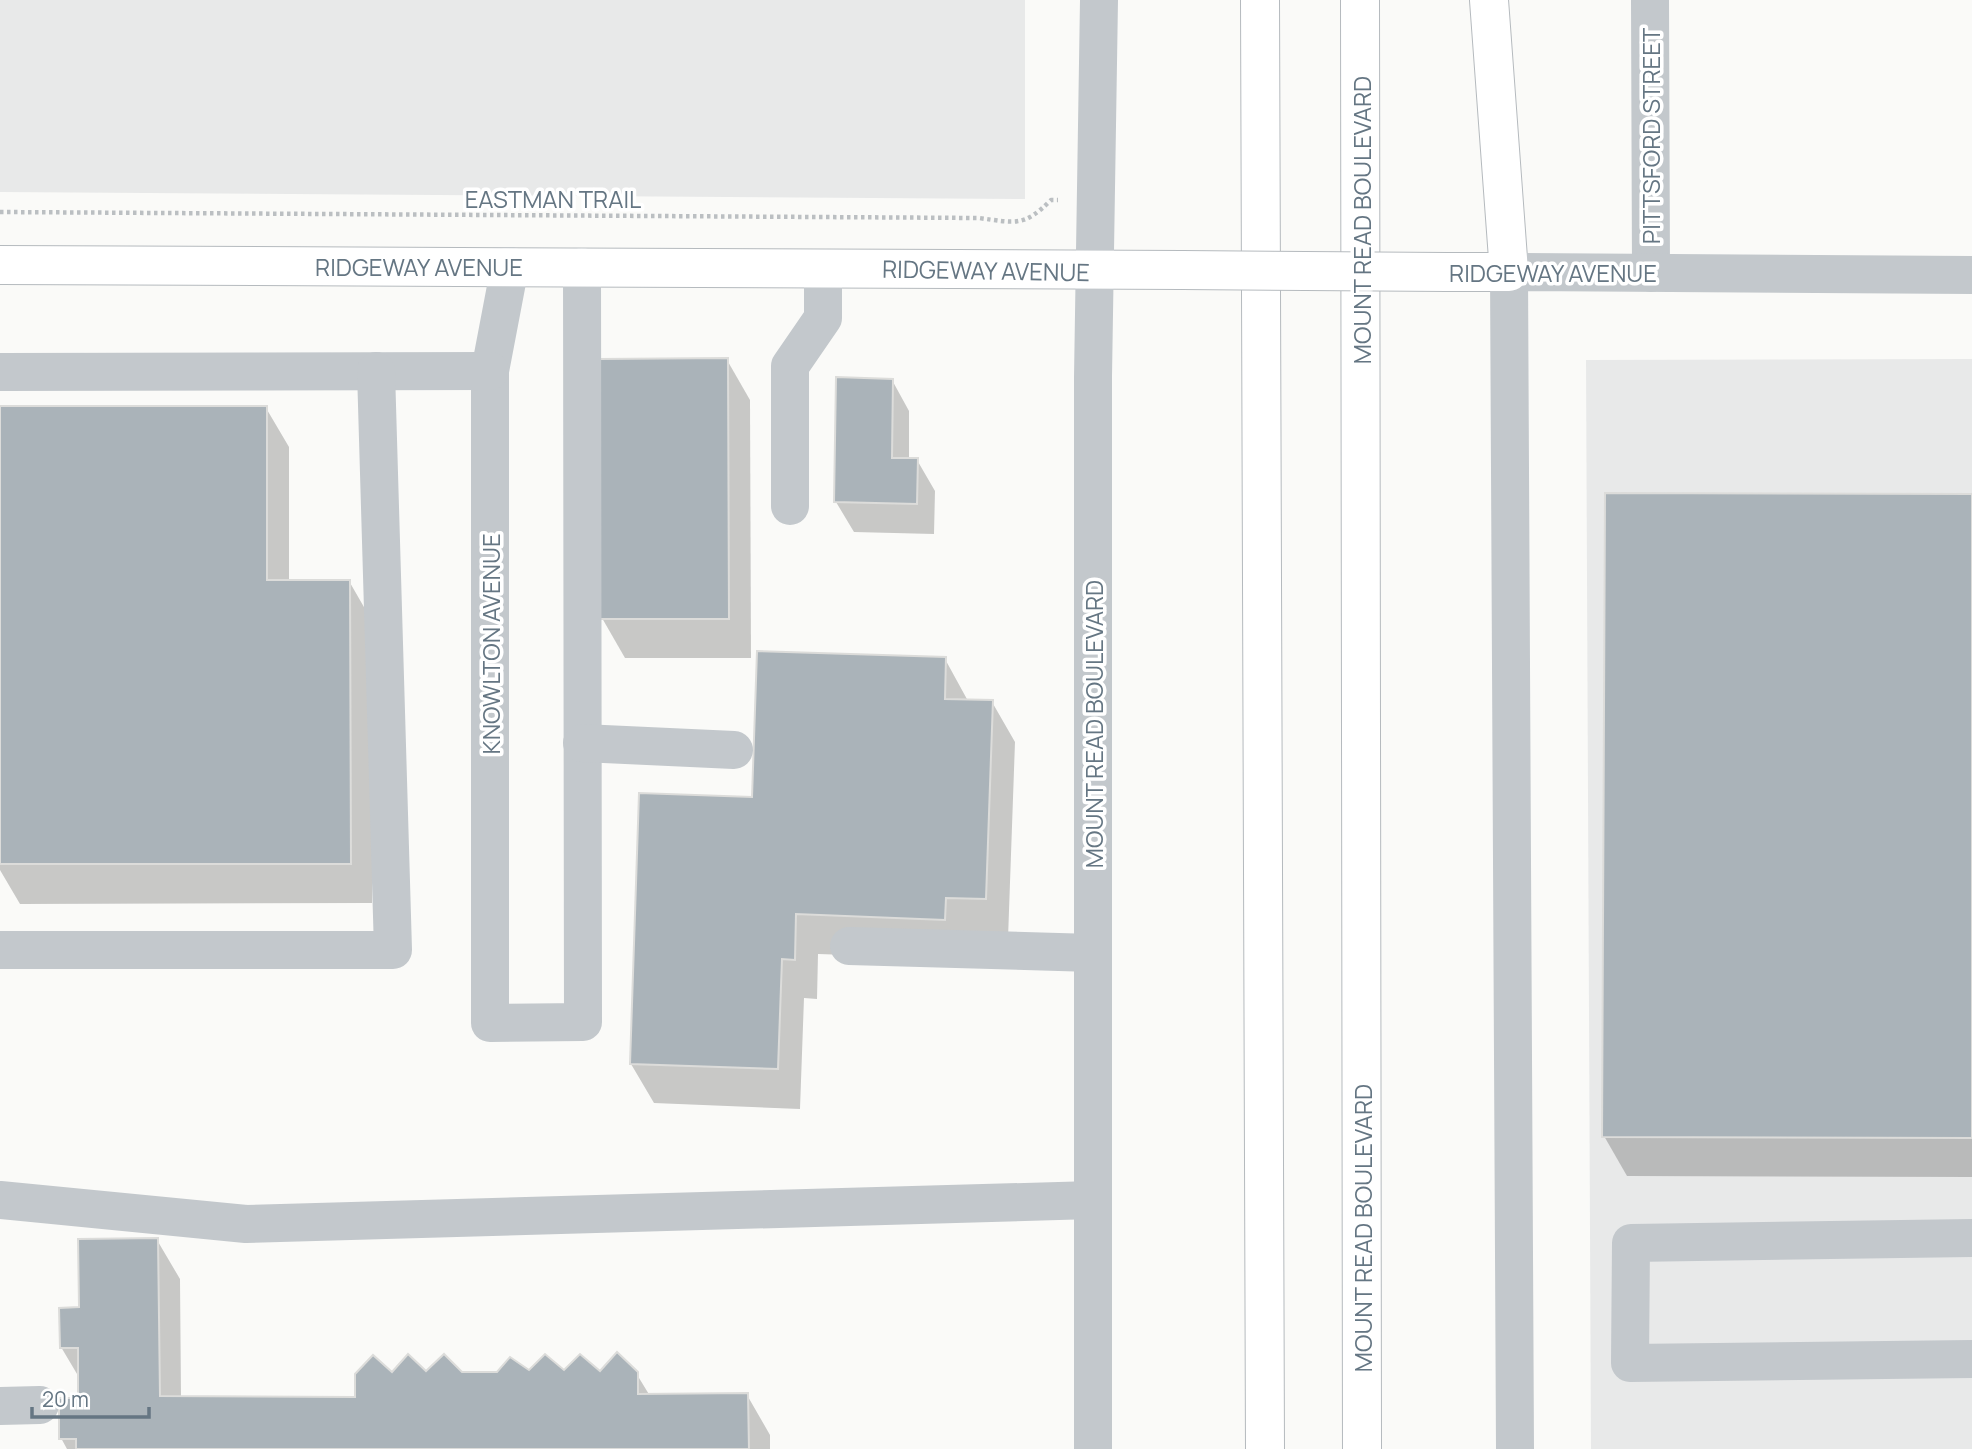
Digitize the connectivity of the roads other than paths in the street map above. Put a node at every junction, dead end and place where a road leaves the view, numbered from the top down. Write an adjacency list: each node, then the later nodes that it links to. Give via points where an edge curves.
1 (1099, 0): 10 (street, MOUNT READ BOULEVARD)
2 (1260, 0): 30 (main road)
3 (1360, 0): 31 (main road, MOUNT READ BOULEVARD)
4 (1489, 0): 11 (main road)
5 (1650, 0): 12 (street, PITTSFORD STREET)
6 (0, 265): 7 (main road, RIDGEWAY AVENUE)
7 (510, 266): 8 (main road, RIDGEWAY AVENUE); 15 (street, KNOWLTON AVENUE)
8 (582, 267): 9 (main road, RIDGEWAY AVENUE); 18 (street)
9 (823, 269): 10 (main road, RIDGEWAY AVENUE); 17 (street, via 823,317 790,366)
10 (1096, 271): 11 (main road, RIDGEWAY AVENUE, bridge); 22 (street, MOUNT READ BOULEVARD)
11 (1509, 272): 12 (street, RIDGEWAY AVENUE); 32 (street)
12 (1651, 273): 13 (street, RIDGEWAY AVENUE)
13 (1972, 275)
14 (376, 371): 15 (street); 16 (street); 21 (street, via 393,950)
15 (490, 371): 18 (street, KNOWLTON AVENUE, via 490,1023 583,1022)
16 (0, 372)
17 (790, 506)
18 (582, 743): 19 (street)
19 (734, 750)
20 (849, 946): 22 (street)
21 (0, 950)
22 (1093, 953): 24 (street, MOUNT READ BOULEVARD)
23 (0, 1200): 24 (street, via 246,1224)
24 (1093, 1200): 29 (street, MOUNT READ BOULEVARD)
25 (1972, 1238): 26 (street, via 1631,1243 1630,1363)
26 (1972, 1359)
27 (40, 1405): 28 (street)
28 (0, 1406)
29 (1093, 1449)
30 (1265, 1449)
31 (1362, 1449)
32 (1515, 1449)

